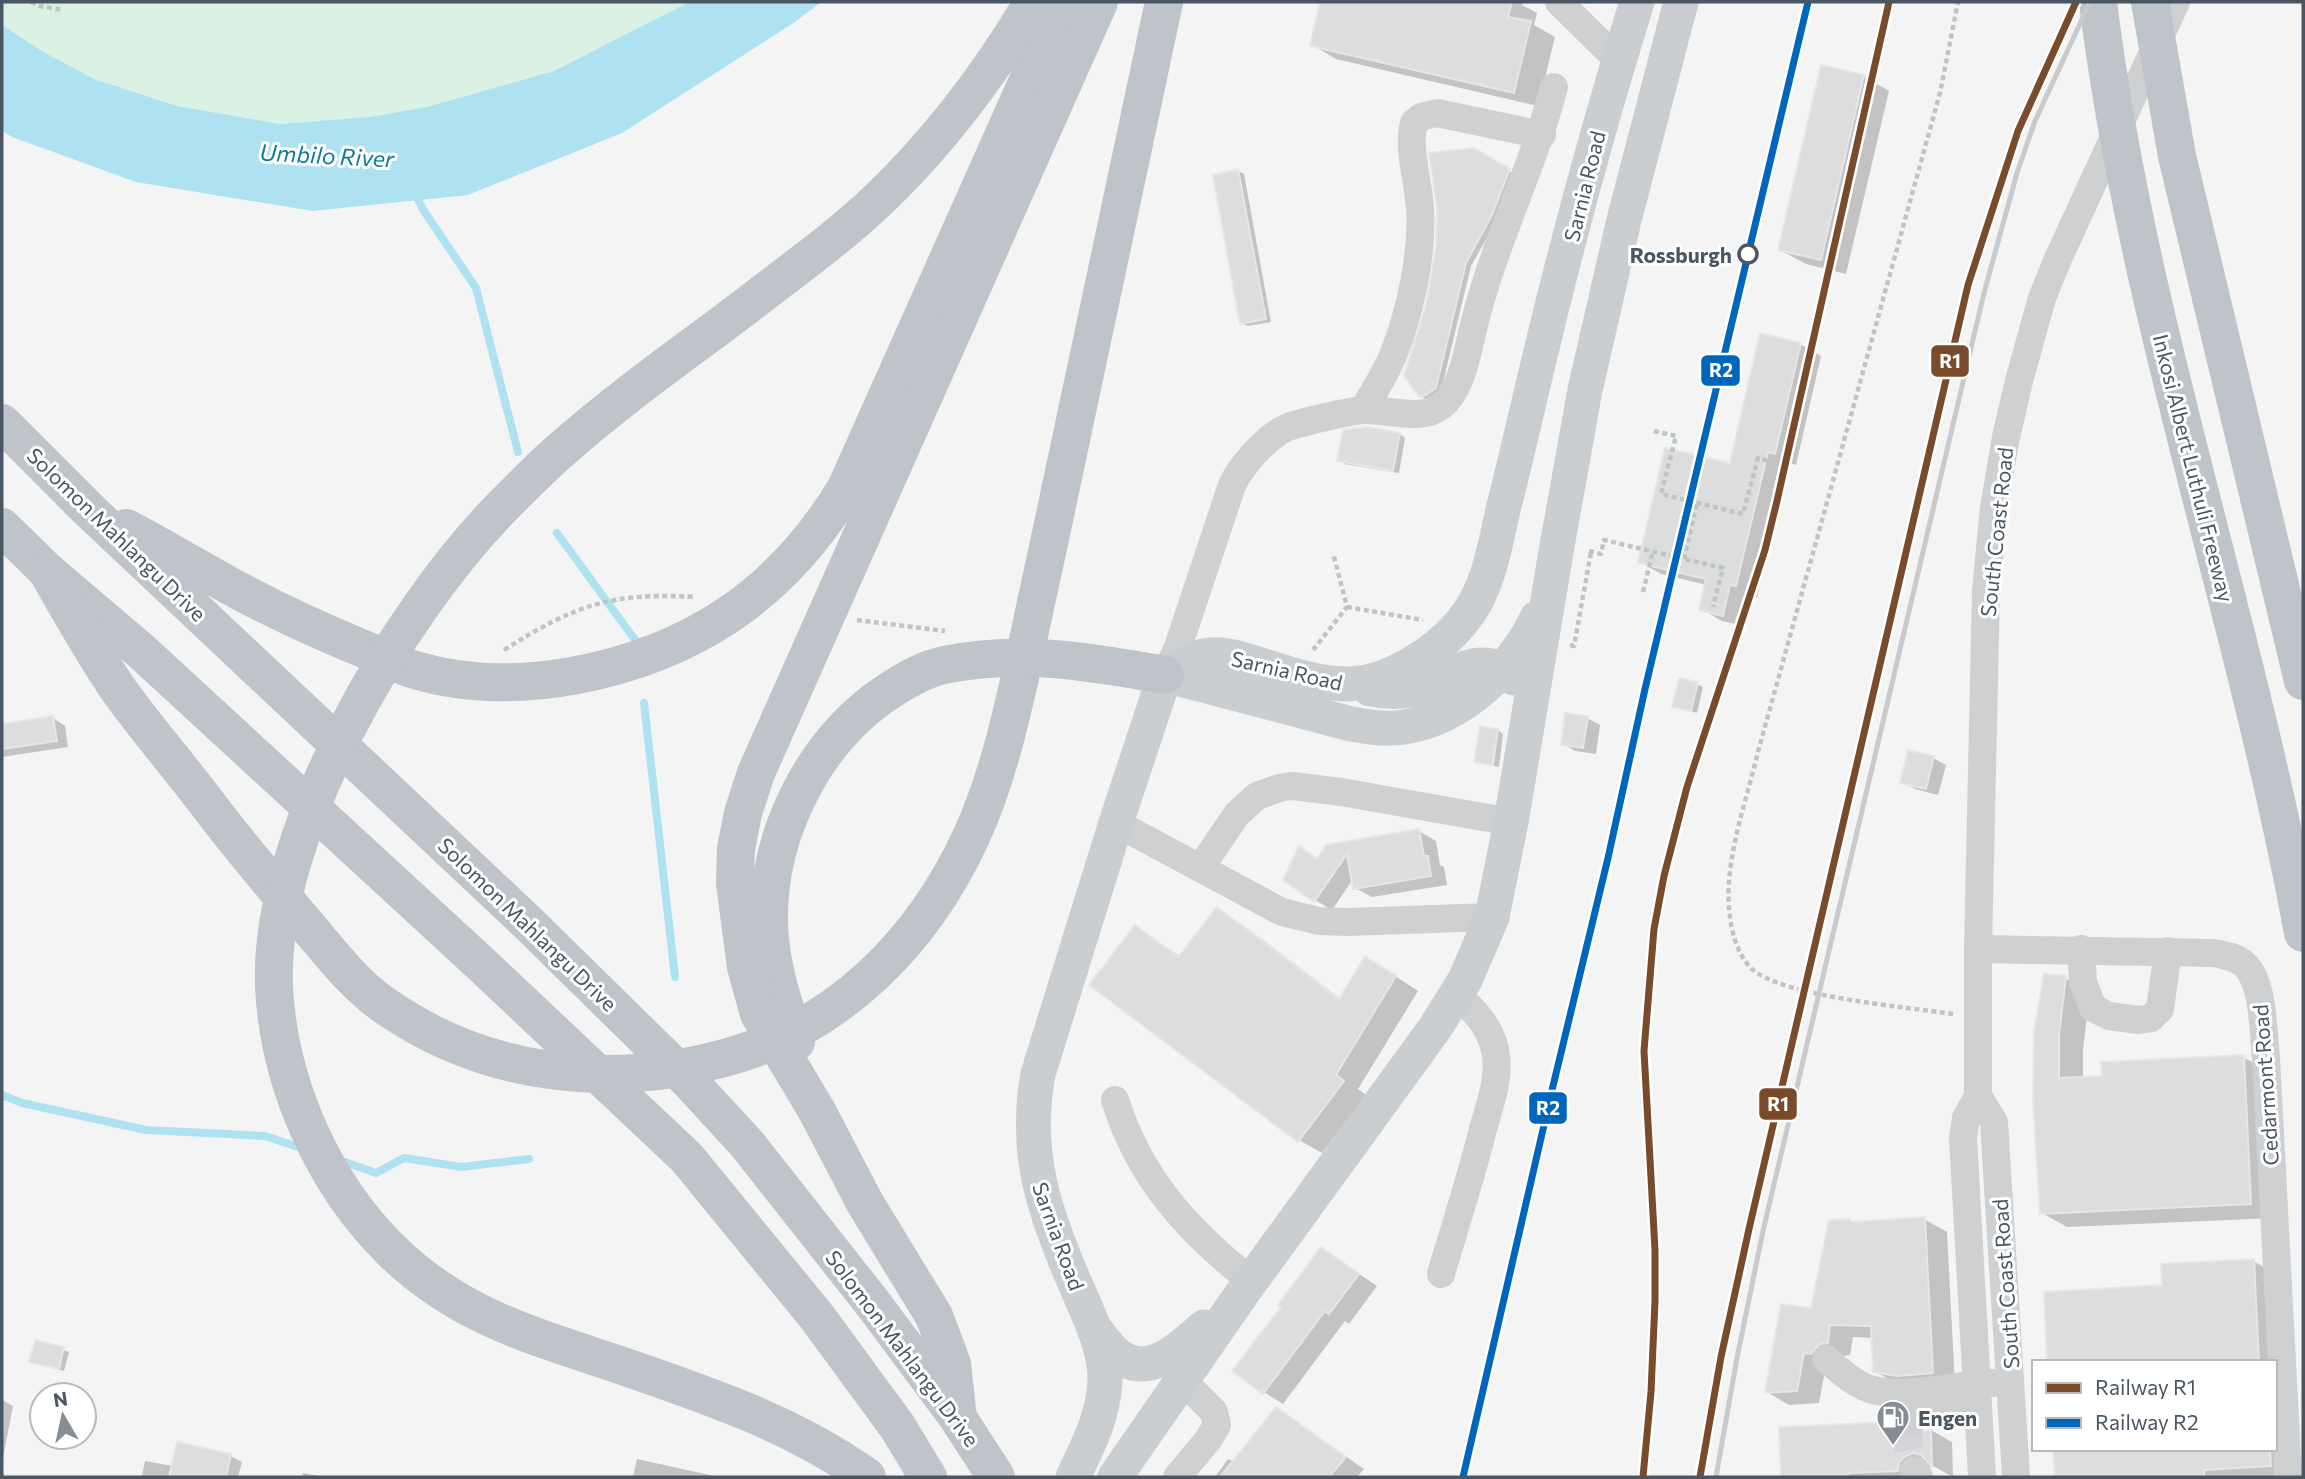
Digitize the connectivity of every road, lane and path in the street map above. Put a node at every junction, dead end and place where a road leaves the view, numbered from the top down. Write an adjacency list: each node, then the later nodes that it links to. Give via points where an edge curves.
1 (31, 2): 13 (path)
2 (1033, 2): 66 (highway, via 959,109 877,201 564,447 455,560 404,629 352,720 306,821 277,929 274,984 290,1081 335,1182 394,1252 443,1293 476,1313 730,1404 824,1448)
3 (1063, 2): 22 (highway, via 846,488 807,546 767,586 722,620 663,652 608,669 536,682 475,681 415,670 280,612)
4 (1099, 2): 52 (highway, via 756,773 743,813 735,883 751,989 759,1014)
5 (1164, 2): 29 (highway, via 998,770 949,880 900,948 854,992 776,1042 679,1068 598,1076 484,1056 436,1037 380,1003 339,964 239,847 120,692)
6 (1559, 2): 14 (street)
7 (1637, 2): 14 (main road, Sarnia Road)
8 (1681, 2): 31 (main road, via 1585,390)
9 (1958, 2): 49 (path, via 1941,93 1758,752 1732,859 1729,897 1740,949 1751,968 1765,978 1805,991)
10 (2098, 2): 44 (highway, Inkosi Albert Luthuli Freeway, via 2119,149 2275,792)
11 (2150, 2): 37 (highway, via 2185,191)
12 (2176, 2): 45 (street, South Coast Road, via 2042,299 2006,437 1986,591)
13 (63, 10)
14 (1619, 61): 38 (main road, Sarnia Road, via 1476,601 1433,649 1382,678)
15 (1554, 88): 16 (street)
16 (1542, 135): 17 (street, via 1494,254 1452,394 1429,412); 17 (street, via 1437,113 1414,123 1421,220 1418,255 1394,352)
17 (1363, 410): 36 (street, via 1285,428 1239,470)
18 (2, 423): 22 (highway, Solomon Mahlangu Drive)
19 (1654, 432): 21 (path, via 1676,436 1661,494)
20 (1779, 464): 21 (path, via 1758,458 1743,514)
21 (1697, 503): 28 (path)
22 (89, 510): 64 (highway, Solomon Mahlangu Drive, via 690,1082 747,1144)
23 (2, 527): 29 (highway)
24 (1653, 551): 27 (path, via 1604,540); 28 (path); 30 (path)
25 (1591, 552): 33 (path)
26 (1333, 553): 35 (path, via 1347,607 1320,643)
27 (1601, 554)
28 (1684, 559): 32 (path, via 1723,568)
29 (47, 571): 67 (highway, via 151,660 687,1158 817,1317 897,1426)
30 (1643, 592)
31 (1549, 595): 34 (main road, via 1519,650); 39 (main road)
32 (1713, 607)
33 (1574, 646)
34 (1503, 669): 36 (main road, via 1445,713 1415,724 1379,728); 38 (main road, via 1469,666 1407,691); 39 (main road)
35 (1287, 673): 36 (main road, Sarnia Road, via 1231,656 1211,655); 38 (main road, Sarnia Road)
36 (1165, 675): 41 (main road, Sarnia Road); 52 (highway, via 1027,656 977,659 942,665 905,681 872,702 842,730 798,796 775,865 770,902 775,973)
37 (2303, 681)
38 (1352, 686)
39 (1531, 696): 40 (main road)
40 (1511, 821): 42 (street, via 1300,786 1279,788 1257,796 1237,814); 43 (main road)
41 (1116, 822): 42 (street); 59 (main road, Sarnia Road, via 1038,1074 1032,1122 1045,1207)
42 (1201, 867): 43 (street, via 1282,912 1319,921)
43 (1492, 917): 48 (main road)
44 (2303, 933)
45 (1978, 949): 46 (street, Cedarmont Road); 49 (street, South Coast Road)
46 (2081, 949): 47 (street, Cedarmont Road); 47 (street, via 2084,988 2093,1008 2109,1016 2139,1020 2151,1018 2160,1009)
47 (2168, 951): 74 (street, Cedarmont Road, via 2214,953 2239,960 2249,970 2259,996)
48 (1456, 994): 55 (street, via 1486,1026 1497,1063 1481,1140); 58 (main road)
49 (1978, 1017): 50 (street, South Coast Road)
50 (1978, 1096): 53 (street, South Coast Road, via 1994,1122); 54 (street, South Coast Road, via 1964,1127)
51 (1115, 1100): 58 (street, via 1151,1180)
52 (817, 1111): 64 (highway, via 943,1335 952,1364)
53 (1999, 1197): 54 (street); 56 (street, South Coast Road)
54 (1965, 1198): 57 (street, South Coast Road)
55 (1441, 1274)
56 (2004, 1276): 57 (street); 62 (street, South Coast Road)
57 (1969, 1278): 63 (street, South Coast Road)
58 (1246, 1288): 59 (main road, via 1171,1355 1147,1364 1131,1363 1115,1353); 61 (main road)
59 (1094, 1327): 69 (main road, Sarnia Road, via 1105,1380 1096,1429)
60 (1826, 1359): 63 (street, via 1871,1390)
61 (1182, 1380): 70 (main road); 71 (street, via 1214,1412 1217,1424)
62 (2011, 1382): 63 (street); 73 (street, South Coast Road)
63 (1977, 1392): 65 (street, via 1918,1414); 72 (street, South Coast Road)
64 (958, 1418): 68 (highway, Solomon Mahlangu Drive)
65 (1910, 1422)
66 (867, 1477)
67 (928, 1477)
68 (996, 1477)
69 (1073, 1477)
70 (1115, 1477)
71 (1177, 1477)
72 (1982, 1477)
73 (2016, 1477)
74 (2288, 1477)

